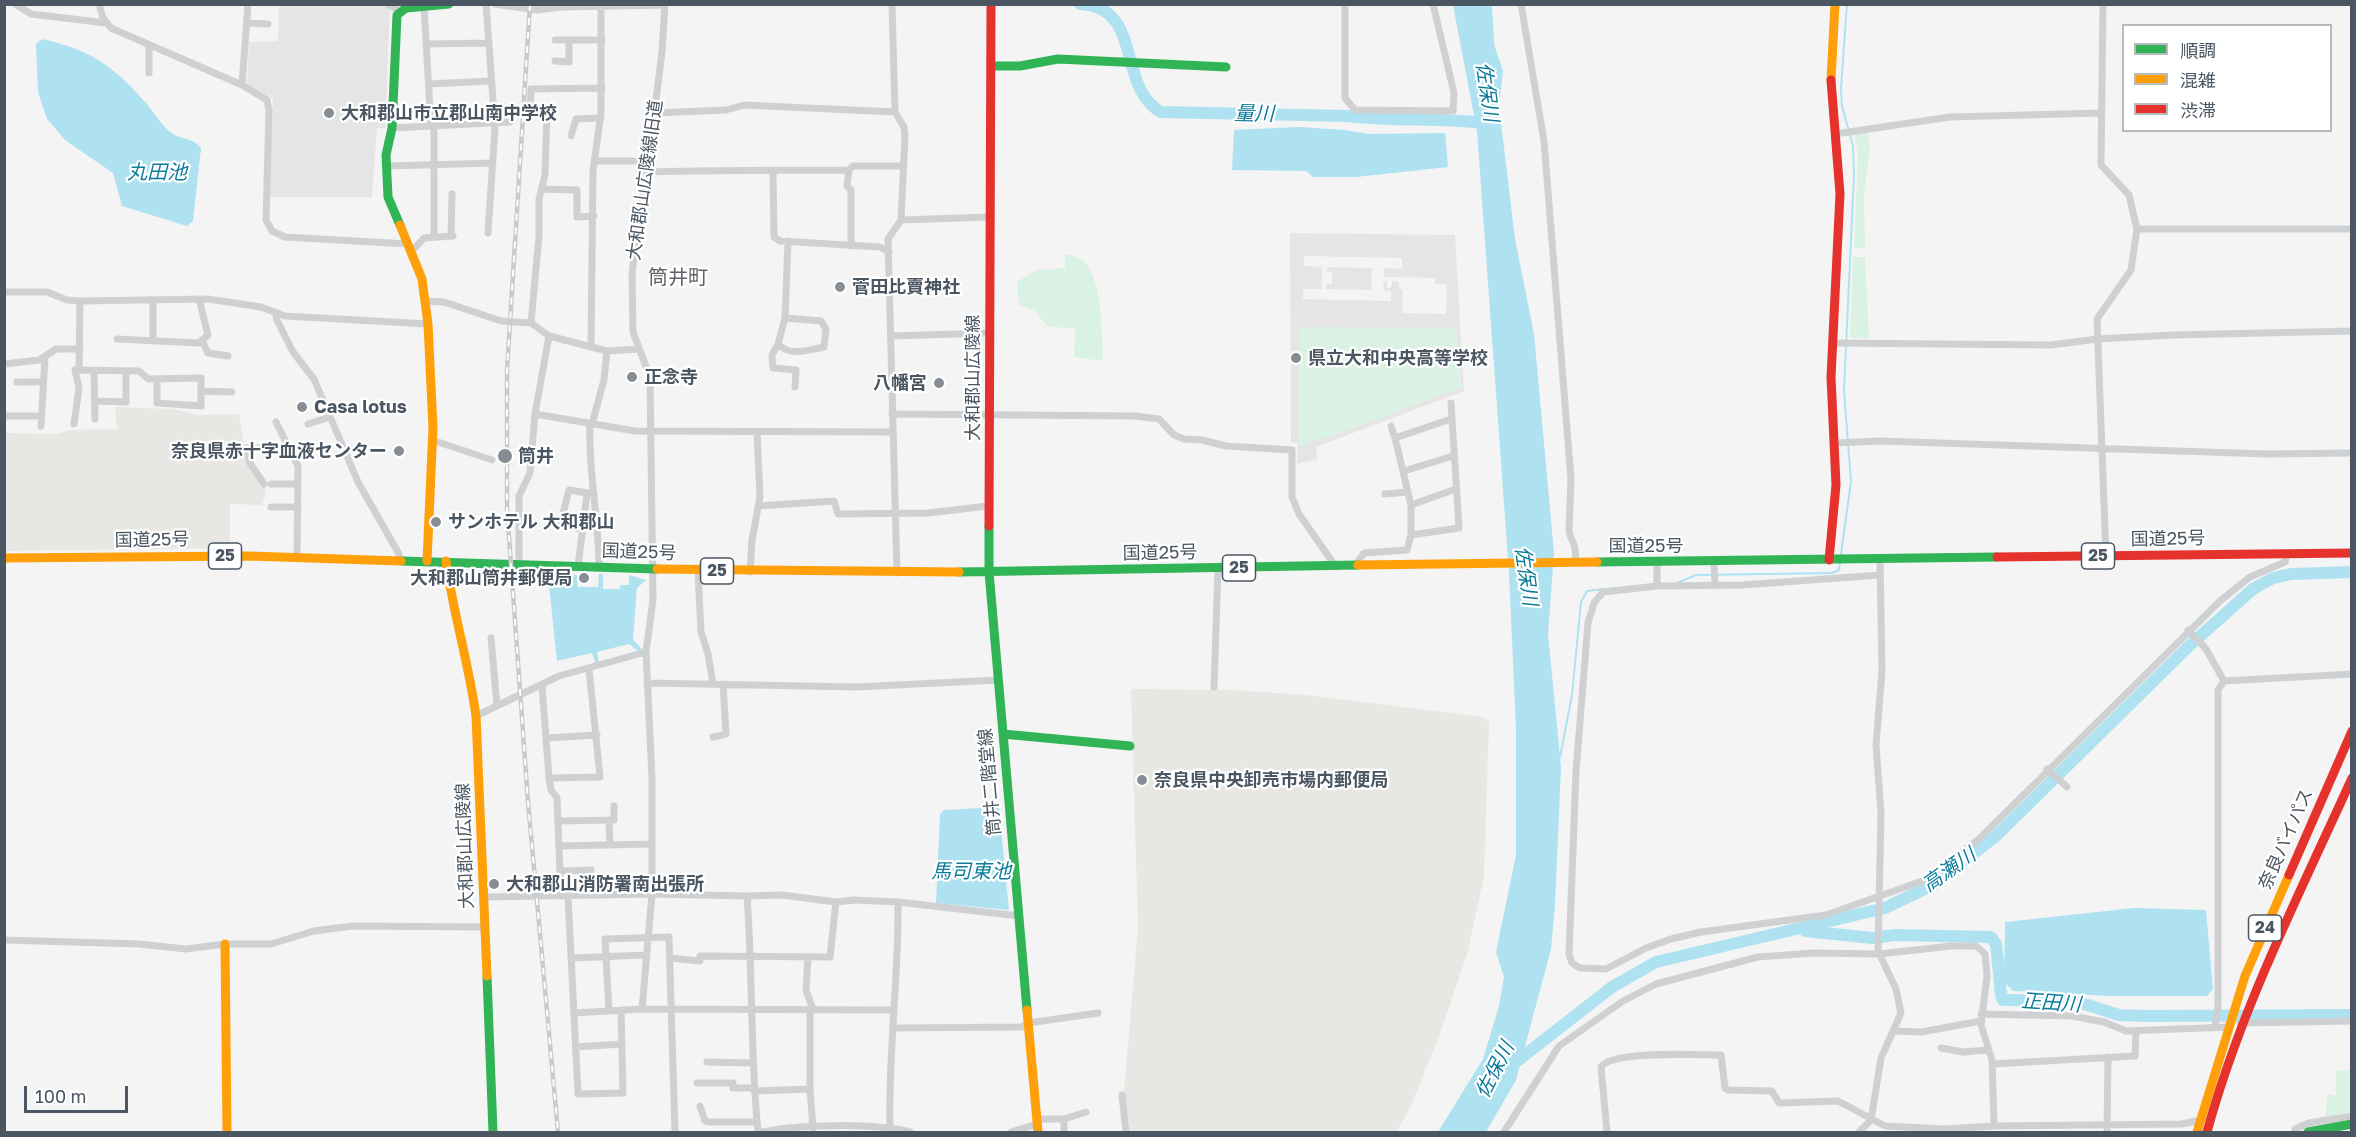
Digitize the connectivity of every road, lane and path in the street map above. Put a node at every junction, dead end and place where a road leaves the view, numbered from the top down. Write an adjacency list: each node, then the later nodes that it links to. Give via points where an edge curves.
1 (15, 4): 20 (street, via 31,14)
2 (99, 4): 20 (street)
3 (248, 4): 19 (street)
4 (387, 4): 18 (street)
5 (449, 4): 16 (main road)
6 (486, 4): 25 (street)
7 (495, 4): 13 (street, via 537,10)
8 (1345, 4): 9 (street, via 1348,105 1354,110 1453,111 1454,93)
9 (1433, 4)
10 (1521, 4): 157 (street, via 1544,141 1571,478 1569,532)
11 (1835, 4): 44 (main road, via 1830,89)
12 (2103, 4): 38 (street)
13 (601, 5): 14 (street); 24 (street)
14 (665, 5): 36 (street, 大和郡山広陵線旧道)
15 (892, 6): 37 (street)
16 (424, 7): 18 (main road); 26 (street)
17 (991, 7): 29 (main road, 大和郡山広陵線)
18 (400, 11): 43 (main road, via 396,21)
19 (248, 22): 21 (street); 34 (street)
20 (106, 23): 27 (street)
21 (268, 24)
22 (555, 40): 23 (street)
23 (569, 40): 24 (street); 28 (street, via 569,62)
24 (602, 40): 35 (street)
25 (489, 43): 26 (street); 32 (street)
26 (426, 44): 33 (street)
27 (149, 45): 31 (street); 34 (street)
28 (555, 61)
29 (991, 66): 30 (main road, via 1020,66 1058,59); 58 (main road, 大和郡山広陵線)
30 (1226, 67)
31 (148, 73)
32 (491, 81): 33 (street); 41 (street)
33 (429, 84): 42 (street)
34 (242, 85): 68 (street, via 263,96 269,105 266,220 272,231 285,237)
35 (602, 88): 39 (street); 55 (street, via 531,90 530,114 547,111)
36 (654, 112): 37 (street, via 726,110 744,105); 46 (street, 大和郡山広陵線旧道)
37 (895, 112): 51 (street, via 904,127)
38 (2101, 112): 44 (street, via 1950,117); 60 (street, via 2101,165 2129,195)
39 (601, 118): 45 (street, via 576,119); 47 (street)
40 (510, 122): 41 (street)
41 (494, 123): 42 (street); 48 (street)
42 (433, 126): 43 (street); 49 (street)
43 (392, 128): 50 (main road)
44 (1835, 134): 87 (main road, via 1840,194)
45 (571, 136)
46 (648, 160): 47 (street); 53 (street, 大和郡山広陵線旧道)
47 (597, 161): 57 (street, via 593,171)
48 (493, 163): 49 (street); 62 (street)
49 (434, 165): 50 (street); 63 (street)
50 (387, 166): 68 (main road, via 390,203)
51 (904, 166): 52 (street, via 853,166); 59 (street)
52 (849, 170): 54 (street); 66 (street)
53 (647, 172): 54 (street); 91 (street, 大和郡山広陵線旧道, via 632,276 633,332)
54 (773, 172): 65 (street, via 774,237)
55 (541, 189): 57 (street, via 577,190 577,217); 77 (street)
56 (452, 194): 63 (street, via 452,236)
57 (594, 216): 89 (street)
58 (990, 217): 59 (street); 80 (main road, 大和郡山広陵線)
59 (901, 219): 64 (street)
60 (2137, 228): 61 (street); 84 (street, via 2131,270 2097,319)
61 (2352, 229)
62 (488, 233)
63 (434, 236): 68 (street)
64 (888, 239): 67 (street); 69 (street)
65 (788, 241): 66 (street); 76 (street)
66 (851, 246): 67 (street)
67 (880, 247): 69 (street)
68 (410, 248): 74 (main road, via 422,279)
69 (889, 252): 82 (street)
70 (4, 292): 73 (street, via 46,292)
71 (199, 299): 72 (street); 75 (street, via 261,307); 85 (street, via 208,335)
72 (153, 300): 73 (street); 86 (street)
73 (80, 301): 90 (street)
74 (425, 301): 77 (street, via 444,302 501,321); 78 (main road)
75 (276, 313): 78 (street); 112 (street, via 293,352 314,379)
76 (785, 318): 88 (street); 88 (street, via 821,321 826,329 824,347 796,352 784,351)
77 (531, 323): 81 (street)
78 (428, 324): 125 (main road)
79 (2352, 331): 84 (street)
80 (990, 333): 82 (street); 109 (main road, 大和郡山広陵線)
81 (549, 336): 89 (street); 107 (street)
82 (892, 336): 108 (street)
83 (117, 339): 86 (street)
84 (2097, 339): 87 (street, via 2051,345); 127 (street)
85 (202, 340): 86 (street); 93 (street, via 208,354)
86 (153, 341)
87 (1833, 344): 126 (main road)
88 (778, 345): 102 (street, via 772,355 773,368 796,370)
89 (591, 348): 92 (street)
90 (80, 349): 94 (street, via 56,349); 96 (street)
91 (639, 349): 92 (street); 121 (street, 大和郡山広陵線旧道, via 650,377)
92 (607, 351): 118 (street, via 604,380)
93 (228, 356)
94 (45, 358): 95 (street); 101 (street)
95 (4, 364)
96 (80, 370): 97 (street); 116 (street, via 75,370 79,388)
97 (94, 371): 98 (street); 105 (street)
98 (126, 371): 99 (street, via 139,371 148,379); 105 (street, via 126,402)
99 (157, 379): 103 (street, via 201,378); 103 (street, via 157,403 201,406)
100 (17, 382): 101 (street)
101 (43, 382): 111 (street)
102 (795, 387)
103 (201, 392): 104 (street)
104 (232, 392)
105 (95, 401): 113 (street)
106 (1451, 403): 114 (street)
107 (535, 414): 118 (street); 159 (street, via 530,473 519,496)
108 (892, 414): 109 (street); 123 (street)
109 (989, 414): 140 (main road, 大和郡山広陵線); 162 (street, via 1159,419 1174,435 1184,439 1292,450 1292,497 1299,514)
110 (4, 416): 111 (street)
111 (41, 416): 119 (street)
112 (330, 417): 117 (street); 152 (street, via 358,482)
113 (95, 419)
114 (1451, 419): 124 (street); 130 (street)
115 (276, 422): 128 (street)
116 (74, 424)
117 (308, 424)
118 (591, 424): 121 (street); 136 (street)
119 (41, 426)
120 (1391, 426): 124 (street)
121 (651, 431): 122 (street); 164 (street, 大和郡山広陵線旧道)
122 (757, 432): 123 (street); 139 (street)
123 (892, 432): 143 (street)
124 (1395, 438): 132 (street)
125 (432, 440): 131 (street); 154 (main road)
126 (1834, 443): 127 (street); 153 (main road)
127 (2102, 446): 129 (street, via 2267,454); 148 (street)
128 (289, 447): 133 (street, via 298,466); 133 (street, via 246,448 250,463 268,484)
129 (2352, 453)
130 (1453, 456): 132 (street); 134 (street)
131 (492, 460)
132 (1404, 471): 135 (street)
133 (298, 484): 142 (street)
134 (1456, 489): 138 (street); 145 (street, via 1459,528)
135 (1408, 492): 137 (street); 138 (street)
136 (590, 494): 144 (street); 144 (street, via 569,490 560,525); 161 (street, via 599,538)
137 (1385, 494)
138 (1411, 505): 145 (street)
139 (759, 506): 143 (street, via 834,501 838,514); 167 (street)
140 (988, 506): 143 (street); 168 (main road, 大和郡山広陵線)
141 (271, 507): 142 (street)
142 (298, 507): 149 (street)
143 (895, 514): 169 (street)
144 (582, 529): 160 (street)
145 (1411, 535): 163 (street, via 1407,550 1364,553)
146 (2287, 554): 147 (main road, 国道25号 / 25); 148 (main road, 国道25号 / 25); 173 (street, via 2285,562 2250,577)
147 (2352, 554)
148 (2106, 556): 151 (main road, 国道25号 / 25)
149 (297, 557): 150 (main road, 国道25号 / 25); 152 (main road, 国道25号 / 25)
150 (4, 558)
151 (1880, 559): 153 (main road, 国道25号 / 25); 170 (street)
152 (399, 560): 154 (main road, 国道25号 / 25)
153 (1836, 560): 156 (main road, 国道25号 / 25)
154 (427, 561): 155 (main road, 国道25号 / 25)
155 (446, 561): 159 (main road, 国道25号 / 25); 186 (main road, 大和郡山広陵線)
156 (1714, 561): 158 (main road, 国道25号 / 25); 172 (street)
157 (1576, 562): 158 (main road, 国道25号 / 25); 163 (main road, 国道25号 / 25)
158 (1657, 562): 171 (street)
159 (519, 563): 160 (main road, 国道25号 / 25)
160 (578, 566): 161 (main road, 国道25号 / 25)
161 (599, 567): 164 (main road, 国道25号 / 25)
162 (1336, 567): 163 (main road, 国道25号 / 25); 165 (main road, 国道25号 / 25)
163 (1354, 567)
164 (653, 569): 166 (main road, 国道25号 / 25); 175 (street, 大和郡山広陵線旧道)
165 (1218, 569): 168 (main road, 国道25号 / 25); 184 (street)
166 (698, 571): 167 (main road, 国道25号 / 25); 181 (street, via 700,632)
167 (750, 572): 169 (main road, 国道25号 / 25)
168 (988, 572): 169 (main road, 国道25号 / 25); 178 (main road, 筒井二階堂線)
169 (897, 573)
170 (1880, 575): 172 (street); 209 (street)
171 (1657, 586): 172 (street); 209 (street, via 1603,592 1594,603 1588,623 1576,771 1569,954 1572,963 1580,968 1606,969 1671,939 1826,915)
172 (1715, 586)
173 (2189, 630): 179 (street); 193 (street)
174 (491, 638): 185 (street)
175 (646, 652): 176 (street); 180 (street, 大和郡山広陵線旧道)
176 (589, 669): 183 (street, via 560,676); 189 (street)
177 (2352, 674): 179 (street)
178 (998, 680): 182 (street, via 856,687); 188 (main road, 筒井二階堂線)
179 (2224, 681): 238 (street, via 2218,690)
180 (647, 683): 181 (street); 200 (street, 大和郡山広陵線旧道)
181 (713, 684): 182 (street)
182 (723, 684): 190 (street, via 726,735)
183 (542, 686): 185 (street); 191 (street)
184 (1214, 687)
185 (497, 706): 186 (street)
186 (476, 716): 208 (main road, 大和郡山広陵線)
187 (2352, 731): 239 (main road, 奈良バイパス / 24, via 2281,890)
188 (1003, 734): 192 (main road); 212 (main road, 筒井二階堂線)
189 (597, 735): 191 (street); 194 (street, via 600,777)
190 (712, 737)
191 (546, 738): 194 (street)
192 (1130, 746)
193 (2048, 770): 196 (street); 209 (street, via 1965,851 1925,880)
194 (549, 778): 199 (street, via 557,798)
195 (2352, 778): 236 (main road, 奈良バイパス / 24)
196 (2067, 788)
197 (614, 806): 198 (street, via 614,820)
198 (609, 820): 199 (street); 201 (street)
199 (558, 821): 202 (street)
200 (652, 844): 201 (street); 205 (street, 大和郡山広陵線旧道)
201 (610, 845): 202 (street)
202 (560, 846): 204 (street)
203 (591, 870): 204 (street)
204 (560, 871): 206 (street)
205 (652, 894): 206 (street); 207 (street); 214 (street, 大和郡山広陵線旧道)
206 (564, 896): 208 (street); 222 (street)
207 (747, 896): 210 (street, via 782,895); 220 (street)
208 (484, 897): 213 (main road, 大和郡山広陵線)
209 (1878, 897): 217 (street)
210 (836, 902): 211 (street); 221 (street, via 830,957)
211 (898, 902): 212 (street); 228 (street, via 899,960)
212 (1019, 916): 235 (main road, 筒井二階堂線)
213 (484, 927): 216 (street, via 353,926 314,931 271,944); 271 (main road, 大和郡山広陵線)
214 (648, 937): 218 (street, 大和郡山広陵線旧道); 219 (street, via 605,939); 223 (street, via 669,938)
215 (4, 940): 216 (street, via 186,949)
216 (225, 944): 270 (main road)
217 (1879, 954): 233 (street, via 1951,946 1980,947 1985,954 1987,976); 240 (street, via 1896,990 1901,1013); 279 (street, via 1758,957 1656,984 1623,1001 1559,1046)
218 (646, 955): 219 (street); 224 (street, 大和郡山広陵線旧道)
219 (606, 957): 222 (street); 229 (street)
220 (752, 957): 221 (street); 223 (street, via 700,956 700,961); 230 (street)
221 (808, 957): 227 (street, via 806,996)
222 (572, 958): 231 (street)
223 (670, 958): 226 (street)
224 (642, 1009): 225 (street); 226 (street)
225 (621, 1010): 229 (street); 243 (street)
226 (672, 1010): 230 (street); 272 (street)
227 (812, 1010): 228 (street); 230 (street); 252 (street)
228 (894, 1010): 237 (street)
229 (609, 1011): 231 (street)
230 (750, 1011): 249 (street)
231 (574, 1012): 244 (street)
232 (1098, 1013): 235 (street)
233 (1981, 1017): 240 (street, via 1921,1032); 241 (street, via 2072,1016); 246 (street)
234 (2352, 1021): 236 (street)
235 (1028, 1023): 237 (street, via 1022,1027); 263 (main road, 筒井二階堂線)
236 (2241, 1023): 239 (street); 242 (main road, 奈良バイパス / 24)
237 (893, 1028): 265 (street)
238 (2215, 1028): 239 (street); 241 (street)
239 (2227, 1028): 260 (main road, 奈良バイパス / 24)
240 (1894, 1031): 259 (street, via 1881,1058)
241 (2136, 1031): 247 (street, via 2135,1056)
242 (2235, 1037): 283 (main road, 奈良バイパス / 24); 284 (main road)
243 (622, 1044): 244 (street); 244 (street, via 623,1093 578,1094)
244 (576, 1047)
245 (1941, 1048): 246 (street)
246 (1988, 1050): 250 (street)
247 (2108, 1058): 250 (street); 269 (street)
248 (707, 1062): 249 (street)
249 (752, 1063): 253 (street)
250 (1992, 1064): 264 (street)
251 (698, 1083): 253 (street, via 734,1083 734,1088)
252 (810, 1089): 253 (street); 266 (street)
253 (754, 1090): 261 (street)
254 (1122, 1095): 278 (street)
255 (700, 1106): 261 (street, via 705,1120 710,1122)
256 (1086, 1112): 258 (street)
257 (2352, 1116): 268 (street)
258 (1064, 1119): 263 (street); 277 (street)
259 (1871, 1120): 264 (street, via 1885,1126 1944,1129); 280 (street, via 1838,1101 1779,1103 1772,1091 1728,1090 1721,1055 1654,1055 1604,1062 1601,1067); 281 (street)
260 (2200, 1120): 269 (street, via 2182,1125); 282 (main road, 奈良バイパス / 24)
261 (757, 1122): 273 (street)
262 (2352, 1124): 285 (main road)
263 (1037, 1125): 276 (street)
264 (1994, 1126): 269 (street)
265 (890, 1127): 267 (street); 275 (street)
266 (813, 1128): 267 (street); 274 (street)
267 (864, 1129)
268 (2295, 1129)
269 (2107, 1130)
270 (227, 1132)
271 (493, 1132)
272 (675, 1132)
273 (758, 1132)
274 (764, 1132)
275 (910, 1132)
276 (1011, 1132)
277 (1064, 1132)
278 (1126, 1132)
279 (1504, 1132)
280 (1607, 1132)
281 (1859, 1132)
282 (2197, 1132)
283 (2207, 1132)
284 (2214, 1132)
285 (2308, 1132)

